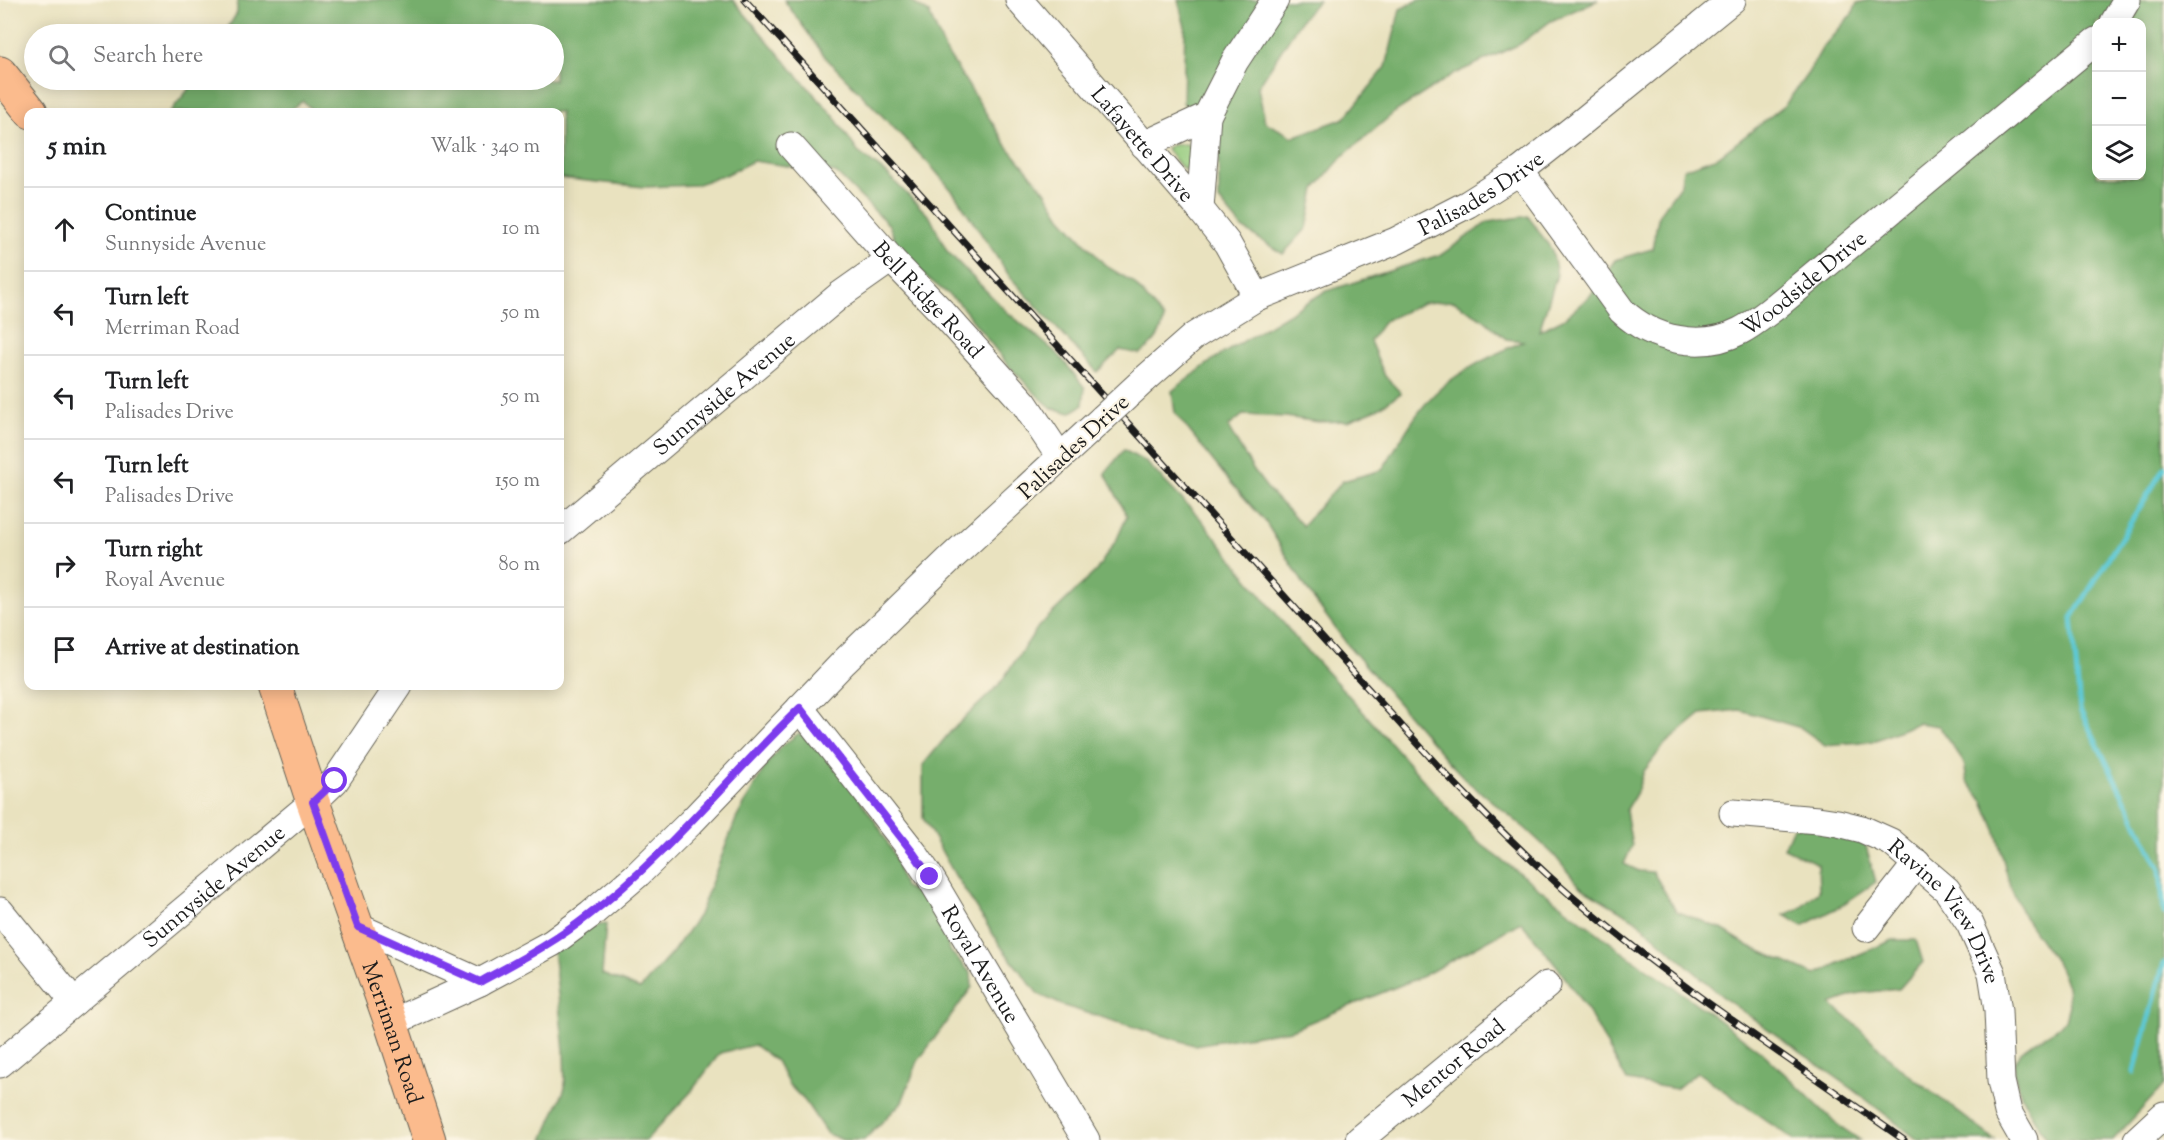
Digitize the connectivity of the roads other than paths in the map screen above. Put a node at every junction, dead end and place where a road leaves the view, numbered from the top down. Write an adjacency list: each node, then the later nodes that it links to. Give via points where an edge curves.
1 (1019, 0): 7 (street, Lafayette Drive)
2 (1044, 0): 7 (street)
3 (1275, 0): 11 (street, via 1235,61)
4 (1732, 0): 14 (street, Palisades Drive)
5 (2127, 0): 6 (street)
6 (2116, 18)
7 (1042, 27): 12 (street, Lafayette Drive)
8 (2092, 45): 14 (street, Woodside Drive, via 1775,307 1726,337 1678,340 1632,321)
9 (0, 73): 10 (main road)
10 (28, 108)
11 (1207, 116): 12 (street); 15 (street)
12 (1144, 145): 15 (street, Lafayette Drive)
13 (791, 146): 16 (street, Bell Ridge Road)
14 (1520, 171): 17 (street, Palisades Drive, via 1468,204 1396,241)
15 (1200, 209): 17 (street, Lafayette Drive, via 1227,243)
16 (891, 259): 18 (street, Bell Ridge Road, via 1024,403); 19 (street, Sunnyside Avenue, via 840,295)
17 (1257, 297): 18 (street, Palisades Drive, bridge, via 1194,336)
18 (1060, 457): 22 (street, Palisades Drive)
19 (564, 528)
20 (276, 690): 23 (main road, Merriman Road)
21 (396, 690): 23 (street, Sunnyside Avenue, via 335,781)
22 (800, 708): 29 (street, Palisades Drive, via 638,874 552,942); 36 (street, Royal Avenue, via 930,877)
23 (313, 802): 27 (main road, Merriman Road); 31 (street, Sunnyside Avenue)
24 (1733, 813): 25 (street, Ravine View Drive, via 1854,827 1891,842)
25 (1917, 863): 28 (street); 38 (street, Ravine View Drive, via 1954,899 1992,973 2001,1082 2008,1112)
26 (0, 911): 31 (street)
27 (358, 927): 29 (street); 32 (main road, Merriman Road)
28 (1866, 928)
29 (480, 982): 32 (street, Palisades Drive)
30 (1547, 985): 37 (street, Mentor Road)
31 (74, 1002): 33 (street, Sunnyside Avenue)
32 (391, 1023): 35 (main road, Merriman Road)
33 (0, 1064)
34 (2164, 1114): 39 (street)
35 (429, 1140)
36 (1086, 1140)
37 (1359, 1140)
38 (2024, 1140)
39 (2138, 1140)

